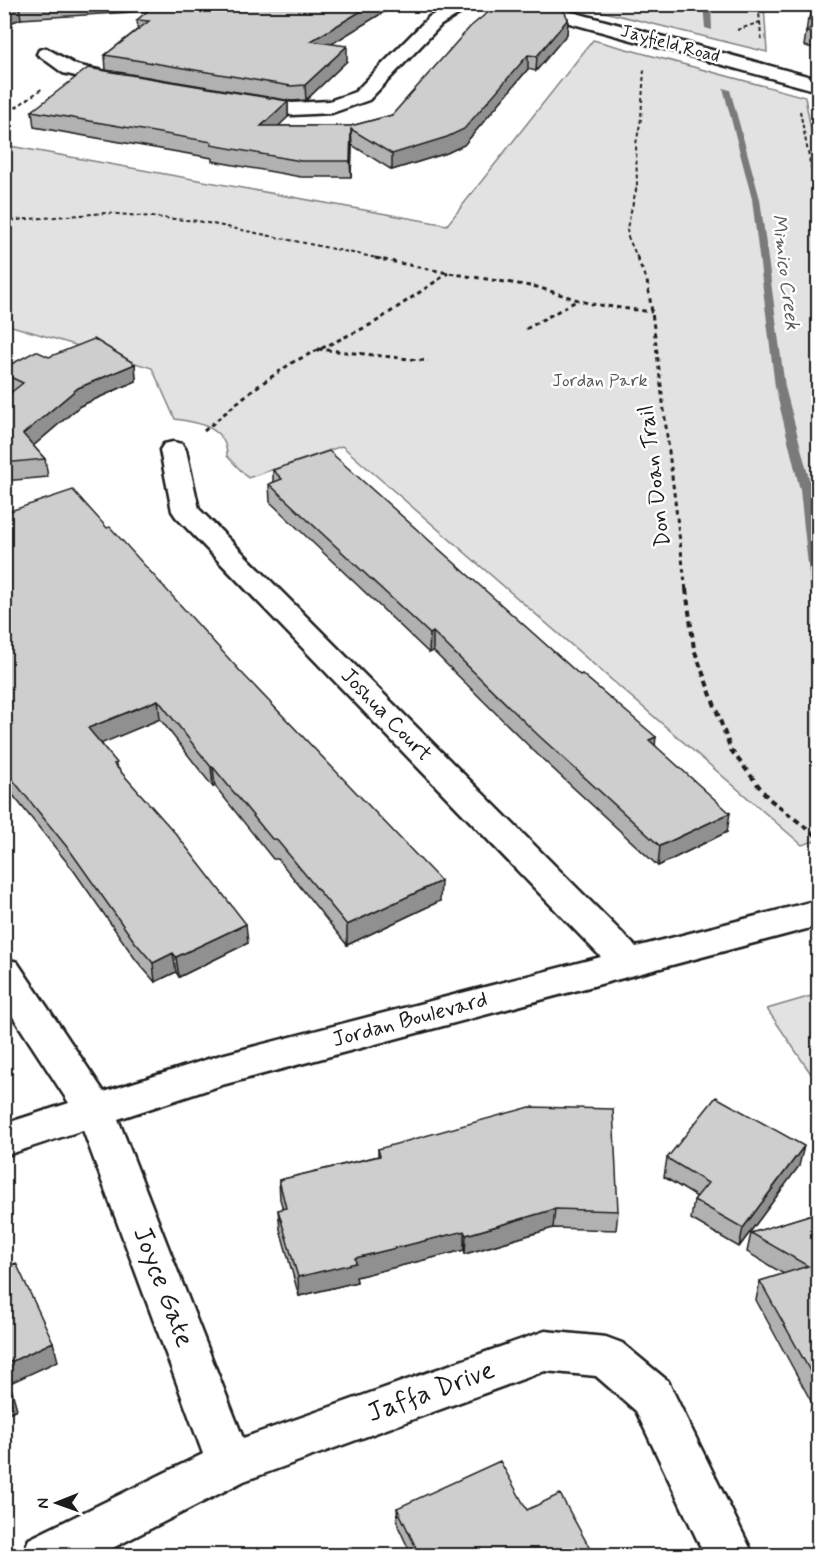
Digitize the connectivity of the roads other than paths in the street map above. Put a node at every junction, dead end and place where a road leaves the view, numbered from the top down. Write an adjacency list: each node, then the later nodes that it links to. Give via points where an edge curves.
1 (466, 4): 6 (street, via 435,21 362,96 332,107 292,109)
2 (520, 4): 4 (street, Jayfield Road)
3 (46, 54): 5 (street, via 70,69)
4 (819, 85)
5 (150, 86)
6 (221, 97)
7 (173, 450): 9 (street, Joshua Court, via 186,511)
8 (819, 913): 9 (street, Jordan Boulevard)
9 (628, 962): 11 (street, Jordan Boulevard, via 221,1070)
10 (4, 972): 11 (street, Joyce Gate)
11 (95, 1110): 12 (street, Jordan Boulevard); 13 (street, Joyce Gate)
12 (4, 1140)
13 (230, 1464): 14 (street, Jaffa Drive); 15 (street, Jaffa Drive, via 544,1351 606,1358 652,1396)
14 (46, 1556)
15 (730, 1556)

